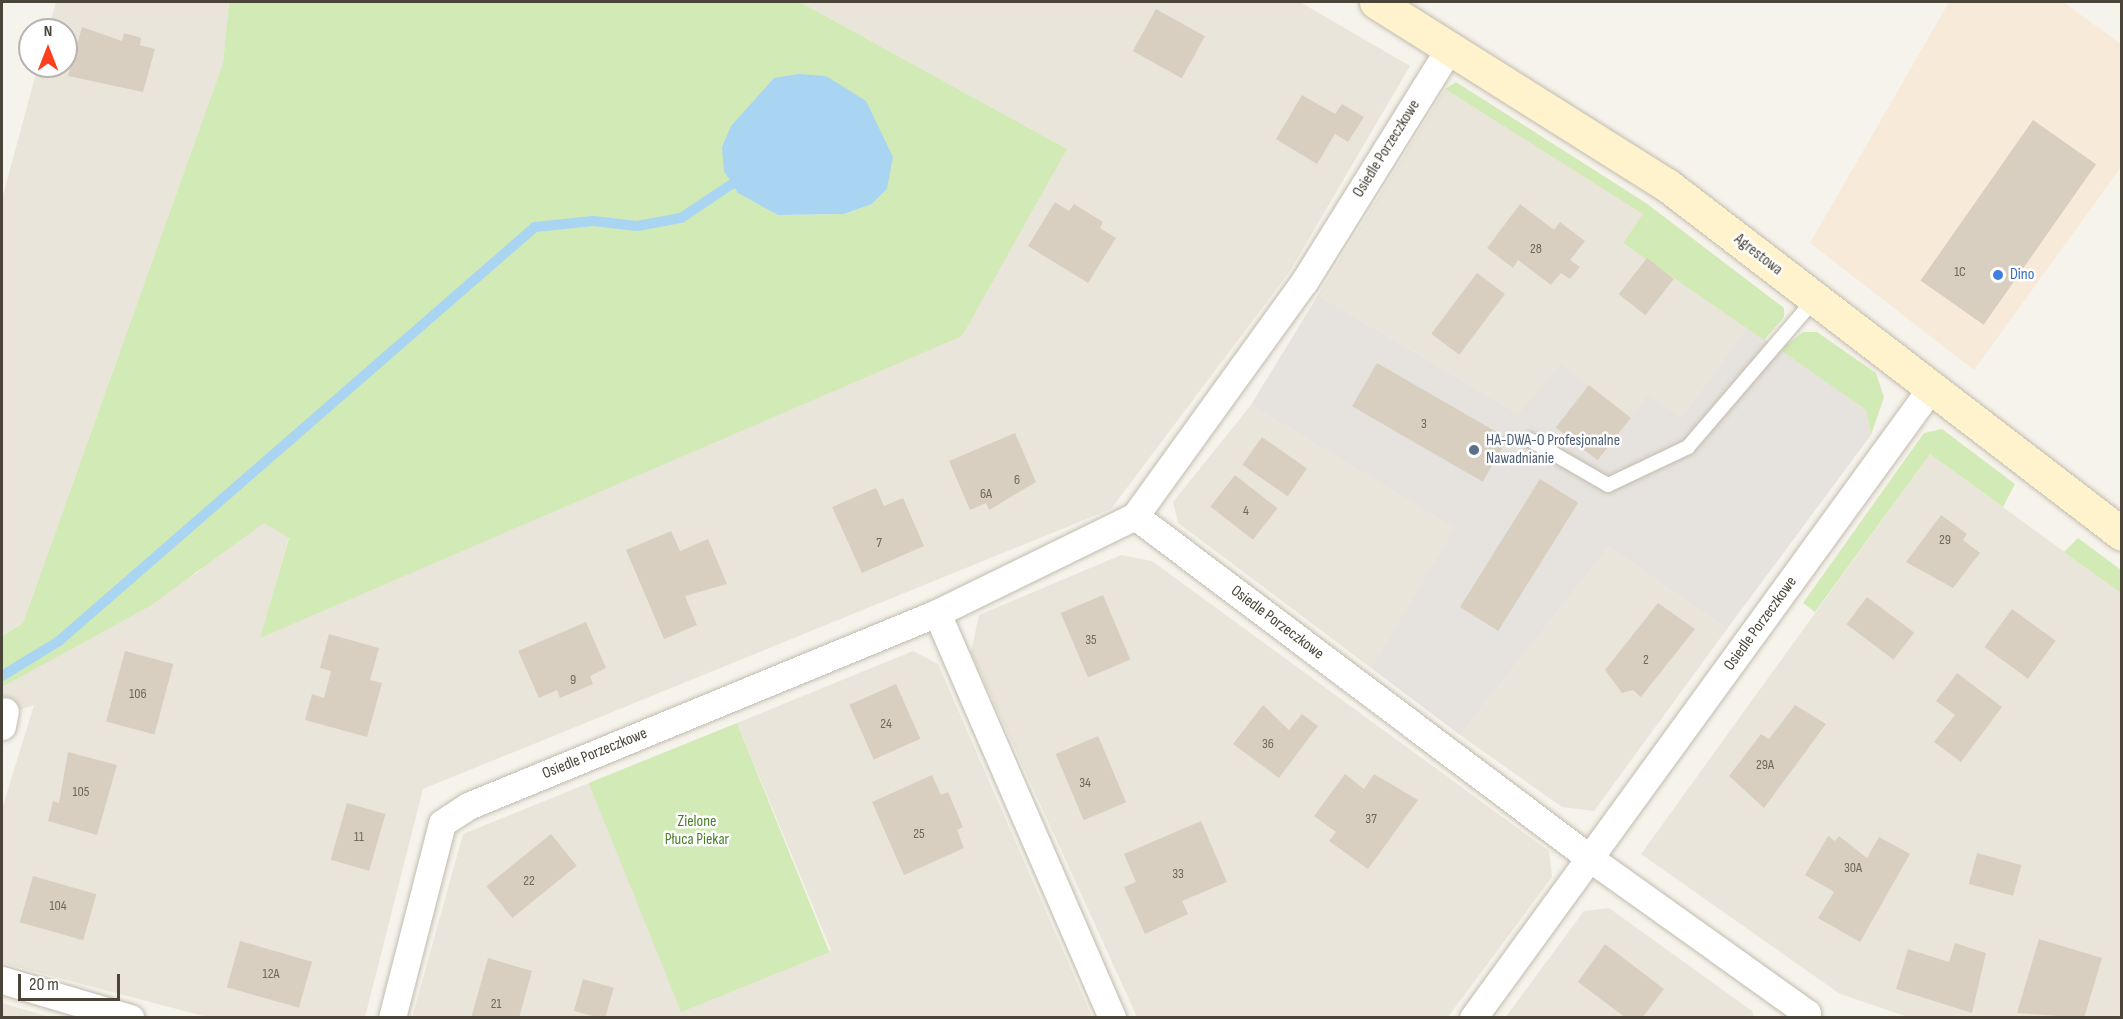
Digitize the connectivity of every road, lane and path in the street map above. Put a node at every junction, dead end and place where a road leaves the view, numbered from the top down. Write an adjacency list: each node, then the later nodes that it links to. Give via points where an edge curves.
1 (1376, 2): 2 (main road, Agrestowa)
2 (1451, 46): 3 (main road, Agrestowa, via 1667,185); 6 (street, Osiedle Porzeczkowe, via 1304,282)
3 (1815, 299): 4 (main road, Agrestowa); 5 (lane, via 1688,447 1608,485)
4 (1931, 388): 7 (main road, Agrestowa); 9 (street, Osiedle Porzeczkowe)
5 (1530, 440)
6 (1135, 516): 8 (street, Osiedle Porzeczkowe); 9 (street, Osiedle Porzeczkowe)
7 (2121, 534)
8 (937, 613): 13 (street, Osiedle Porzeczkowe, via 468,806 442,823); 14 (street)
9 (1591, 860): 11 (street, Osiedle Porzeczkowe); 15 (street, Osiedle Porzeczkowe)
10 (2, 980): 12 (street)
11 (1812, 1016)
12 (130, 1017)
13 (393, 1017)
14 (1112, 1017)
15 (1473, 1017)

